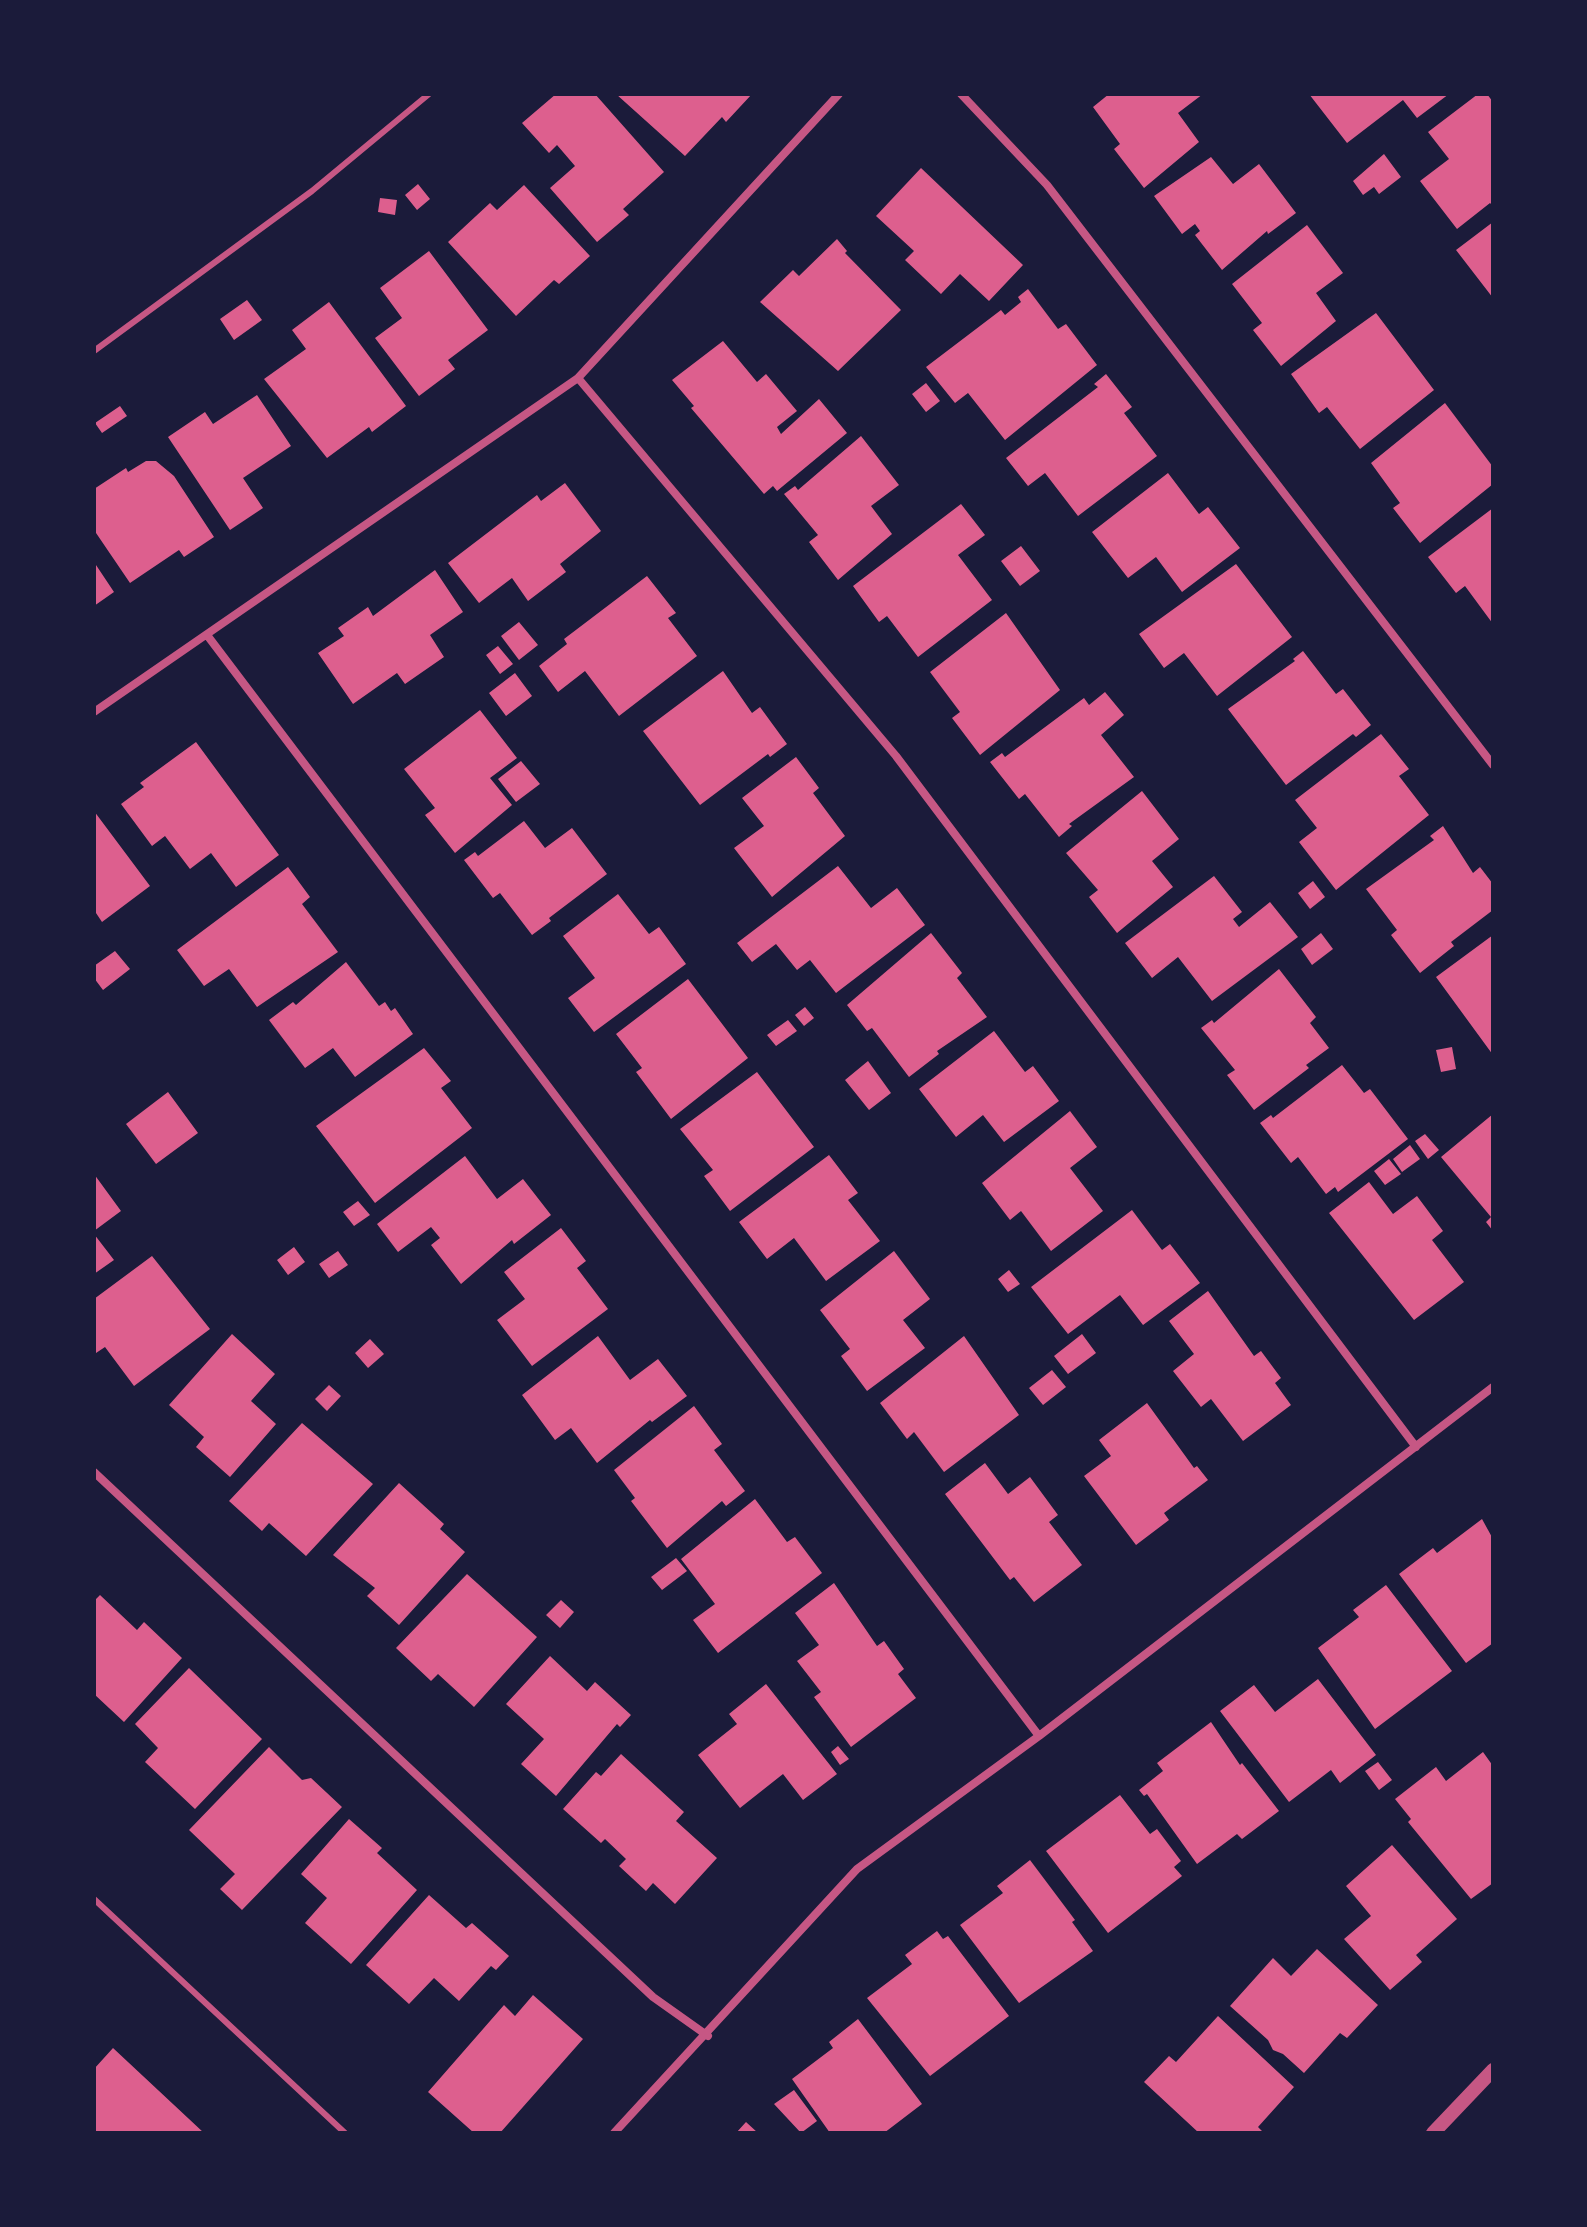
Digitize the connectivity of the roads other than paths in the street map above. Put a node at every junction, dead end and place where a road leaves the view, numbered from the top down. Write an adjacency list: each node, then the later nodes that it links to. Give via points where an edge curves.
1 (429, 94): 4 (lane, via 312,191)
2 (839, 94): 5 (street)
3 (961, 94): 8 (street, via 1047,185)
4 (94, 351)
5 (578, 378): 6 (street); 10 (street, via 896,756)
6 (207, 635): 7 (street); 12 (street)
7 (94, 712)
8 (1493, 765)
9 (1493, 1387): 10 (street)
10 (1416, 1447): 12 (street)
11 (94, 1472): 14 (street, via 653,1997)
12 (1039, 1736): 14 (street, via 857,1869)
13 (94, 1899): 16 (lane)
14 (708, 2036): 17 (street)
15 (1493, 2070): 18 (street)
16 (345, 2133)
17 (614, 2133)
18 (1433, 2133)

